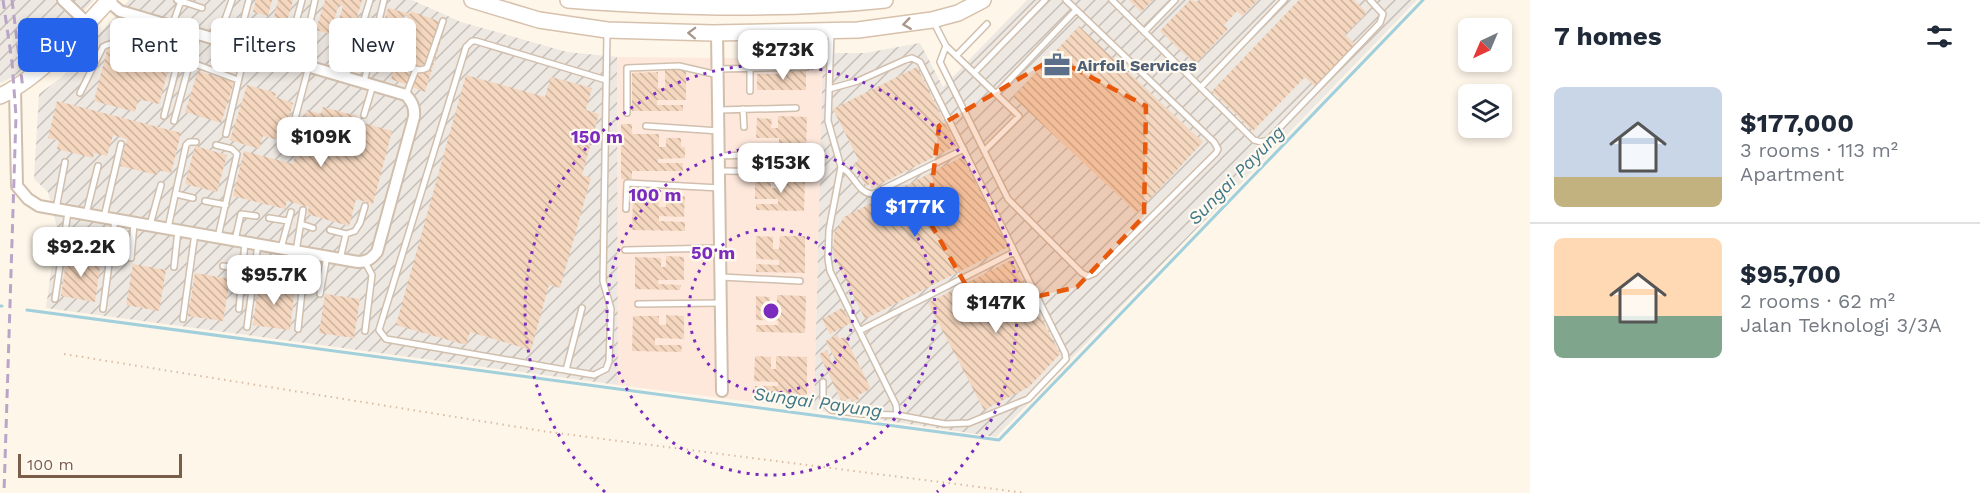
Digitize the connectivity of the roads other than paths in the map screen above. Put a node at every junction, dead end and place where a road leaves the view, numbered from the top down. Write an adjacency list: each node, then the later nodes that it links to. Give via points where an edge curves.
1 (63, 0): 30 (street)
2 (232, 0): 34 (lane)
3 (249, 0): 35 (lane)
4 (302, 0): 36 (lane)
5 (315, 0): 37 (lane)
6 (370, 0): 60 (lane)
7 (384, 0): 63 (lane)
8 (474, 0): 41 (street, via 539,20)
9 (568, 0): 20 (street)
10 (885, 0): 21 (street)
11 (983, 0): 38 (street)
12 (1045, 0): 59 (lane)
13 (1066, 0): 28 (lane)
14 (1112, 0): 43 (lane)
15 (1175, 0): 43 (lane)
16 (1284, 0): 64 (lane)
17 (1370, 0): 64 (lane, via 1383,14 1380,23 1268,140 1254,140)
18 (109, 1): 29 (street, via 120,10); 31 (street)
19 (179, 1): 27 (lane); 33 (lane)
20 (584, 1): 22 (street)
21 (860, 1): 26 (street)
22 (649, 2): 23 (street)
23 (712, 3): 24 (street)
24 (728, 3): 25 (street)
25 (781, 3): 26 (street)
26 (798, 3)
27 (202, 8)
28 (1076, 10): 69 (lane); 88 (lane, via 1214,142 1216,153 1088,276 1008,199)
29 (140, 16): 32 (street); 68 (lane, via 131,43 103,46)
30 (82, 18)
31 (92, 18)
32 (146, 18)
33 (174, 18)
34 (226, 18)
35 (246, 18)
36 (297, 18)
37 (312, 18)
38 (932, 20): 42 (street, one-way to 42); 45 (lane)
39 (443, 21): 51 (lane, via 430,63 423,70)
40 (987, 24): 46 (lane)
41 (607, 30): 44 (street, one-way to 41); 62 (lane)
42 (831, 32): 44 (street); 66 (lane)
43 (1144, 32): 64 (lane)
44 (717, 33): 58 (street)
45 (946, 46): 46 (lane); 88 (lane, via 940,62)
46 (956, 56): 59 (lane)
47 (199, 65): 61 (lane)
48 (807, 67): 49 (lane)
49 (750, 68): 58 (lane); 67 (lane)
50 (317, 69): 60 (street)
51 (416, 69)
52 (37, 72): 65 (street)
53 (175, 72): 76 (lane)
54 (187, 72): 78 (lane)
55 (239, 72): 61 (lane)
56 (304, 72): 86 (lane)
57 (415, 72): 70 (lane)
58 (718, 72): 74 (street); 75 (lane, via 679,66 627,68)
59 (974, 73): 69 (lane)
60 (346, 77): 63 (street)
61 (238, 80): 82 (lane)
62 (606, 80): 152 (lane, via 603,281 611,309 609,361 606,369 594,375); 152 (lane, via 476,41 466,47 379,330 386,339)
63 (368, 84): 70 (street); 77 (lane)
64 (1201, 87)
65 (15, 89): 71 (street); 103 (street, via 18,186 39,206)
66 (829, 89): 87 (lane, via 905,60 917,60); 93 (lane, via 828,120)
67 (750, 91)
68 (80, 93)
69 (996, 94): 88 (lane, via 1019,116)
70 (406, 95): 132 (street, via 412,102 414,117 377,252)
71 (0, 96)
72 (796, 108): 73 (lane)
73 (743, 109): 74 (lane); 80 (lane)
74 (719, 110): 81 (street)
75 (627, 113)
76 (164, 116)
77 (364, 116)
78 (174, 122)
79 (646, 126): 81 (lane)
80 (744, 127)
81 (719, 131): 90 (street)
82 (226, 134)
83 (196, 142): 98 (lane, via 186,145)
84 (121, 144): 110 (lane)
85 (216, 145): 101 (lane, via 237,154)
86 (288, 145)
87 (964, 149): 93 (lane, via 873,194 863,191); 128 (lane)
88 (984, 151)
89 (749, 155): 90 (lane)
90 (719, 156): 94 (street)
91 (65, 162): 103 (lane)
92 (99, 166): 108 (lane)
93 (841, 167): 150 (lane, via 829,230 828,259 830,271)
94 (719, 171): 95 (lane); 97 (street)
95 (802, 172)
96 (161, 185): 115 (lane)
97 (720, 188): 104 (lane, via 627,183); 125 (street)
98 (176, 194): 99 (lane); 117 (lane)
99 (193, 198)
100 (205, 201): 101 (lane)
101 (226, 205): 121 (lane)
102 (365, 206): 120 (lane, via 358,228)
103 (56, 208): 106 (street)
104 (626, 209)
105 (303, 210): 114 (lane)
106 (69, 211): 108 (street); 141 (lane)
107 (291, 212): 112 (lane)
108 (86, 214): 110 (street)
109 (256, 216): 122 (lane, via 241,214)
110 (109, 218): 113 (street); 145 (lane)
111 (269, 218): 112 (lane)
112 (288, 221): 124 (lane)
113 (134, 222): 115 (street); 130 (lane)
114 (301, 224): 116 (lane); 127 (lane)
115 (150, 225): 117 (street)
116 (313, 228)
117 (173, 229): 119 (street); 134 (lane)
118 (330, 230): 120 (lane)
119 (195, 233): 121 (street); 147 (lane)
120 (346, 234): 131 (lane)
121 (219, 237): 122 (street)
122 (240, 241): 123 (street); 135 (lane)
123 (258, 244): 124 (street); 136 (lane)
124 (281, 248): 127 (street)
125 (720, 248): 126 (lane); 138 (street)
126 (625, 250)
127 (301, 252): 129 (street); 149 (lane)
128 (1014, 252): 150 (lane); 155 (lane, via 1065,353 1061,365 1028,399 969,423 945,424)
129 (327, 256): 131 (street); 140 (lane)
130 (131, 258)
131 (340, 259): 132 (street)
132 (365, 262): 151 (lane, via 372,275)
133 (223, 266): 135 (lane)
134 (174, 267)
135 (243, 269): 146 (lane)
136 (255, 272): 137 (lane); 148 (lane)
137 (274, 275)
138 (721, 278): 139 (lane); 142 (street)
139 (800, 281)
140 (320, 294)
141 (55, 299)
142 (721, 303): 143 (lane); 154 (street)
143 (638, 304)
144 (582, 308): 152 (lane)
145 (103, 309)
146 (239, 309)
147 (183, 319)
148 (247, 327)
149 (297, 329)
150 (861, 330): 155 (lane)
151 (365, 331)
152 (566, 370)
153 (822, 381): 155 (lane, via 823,398 831,410)
154 (722, 392)
155 (897, 415)

